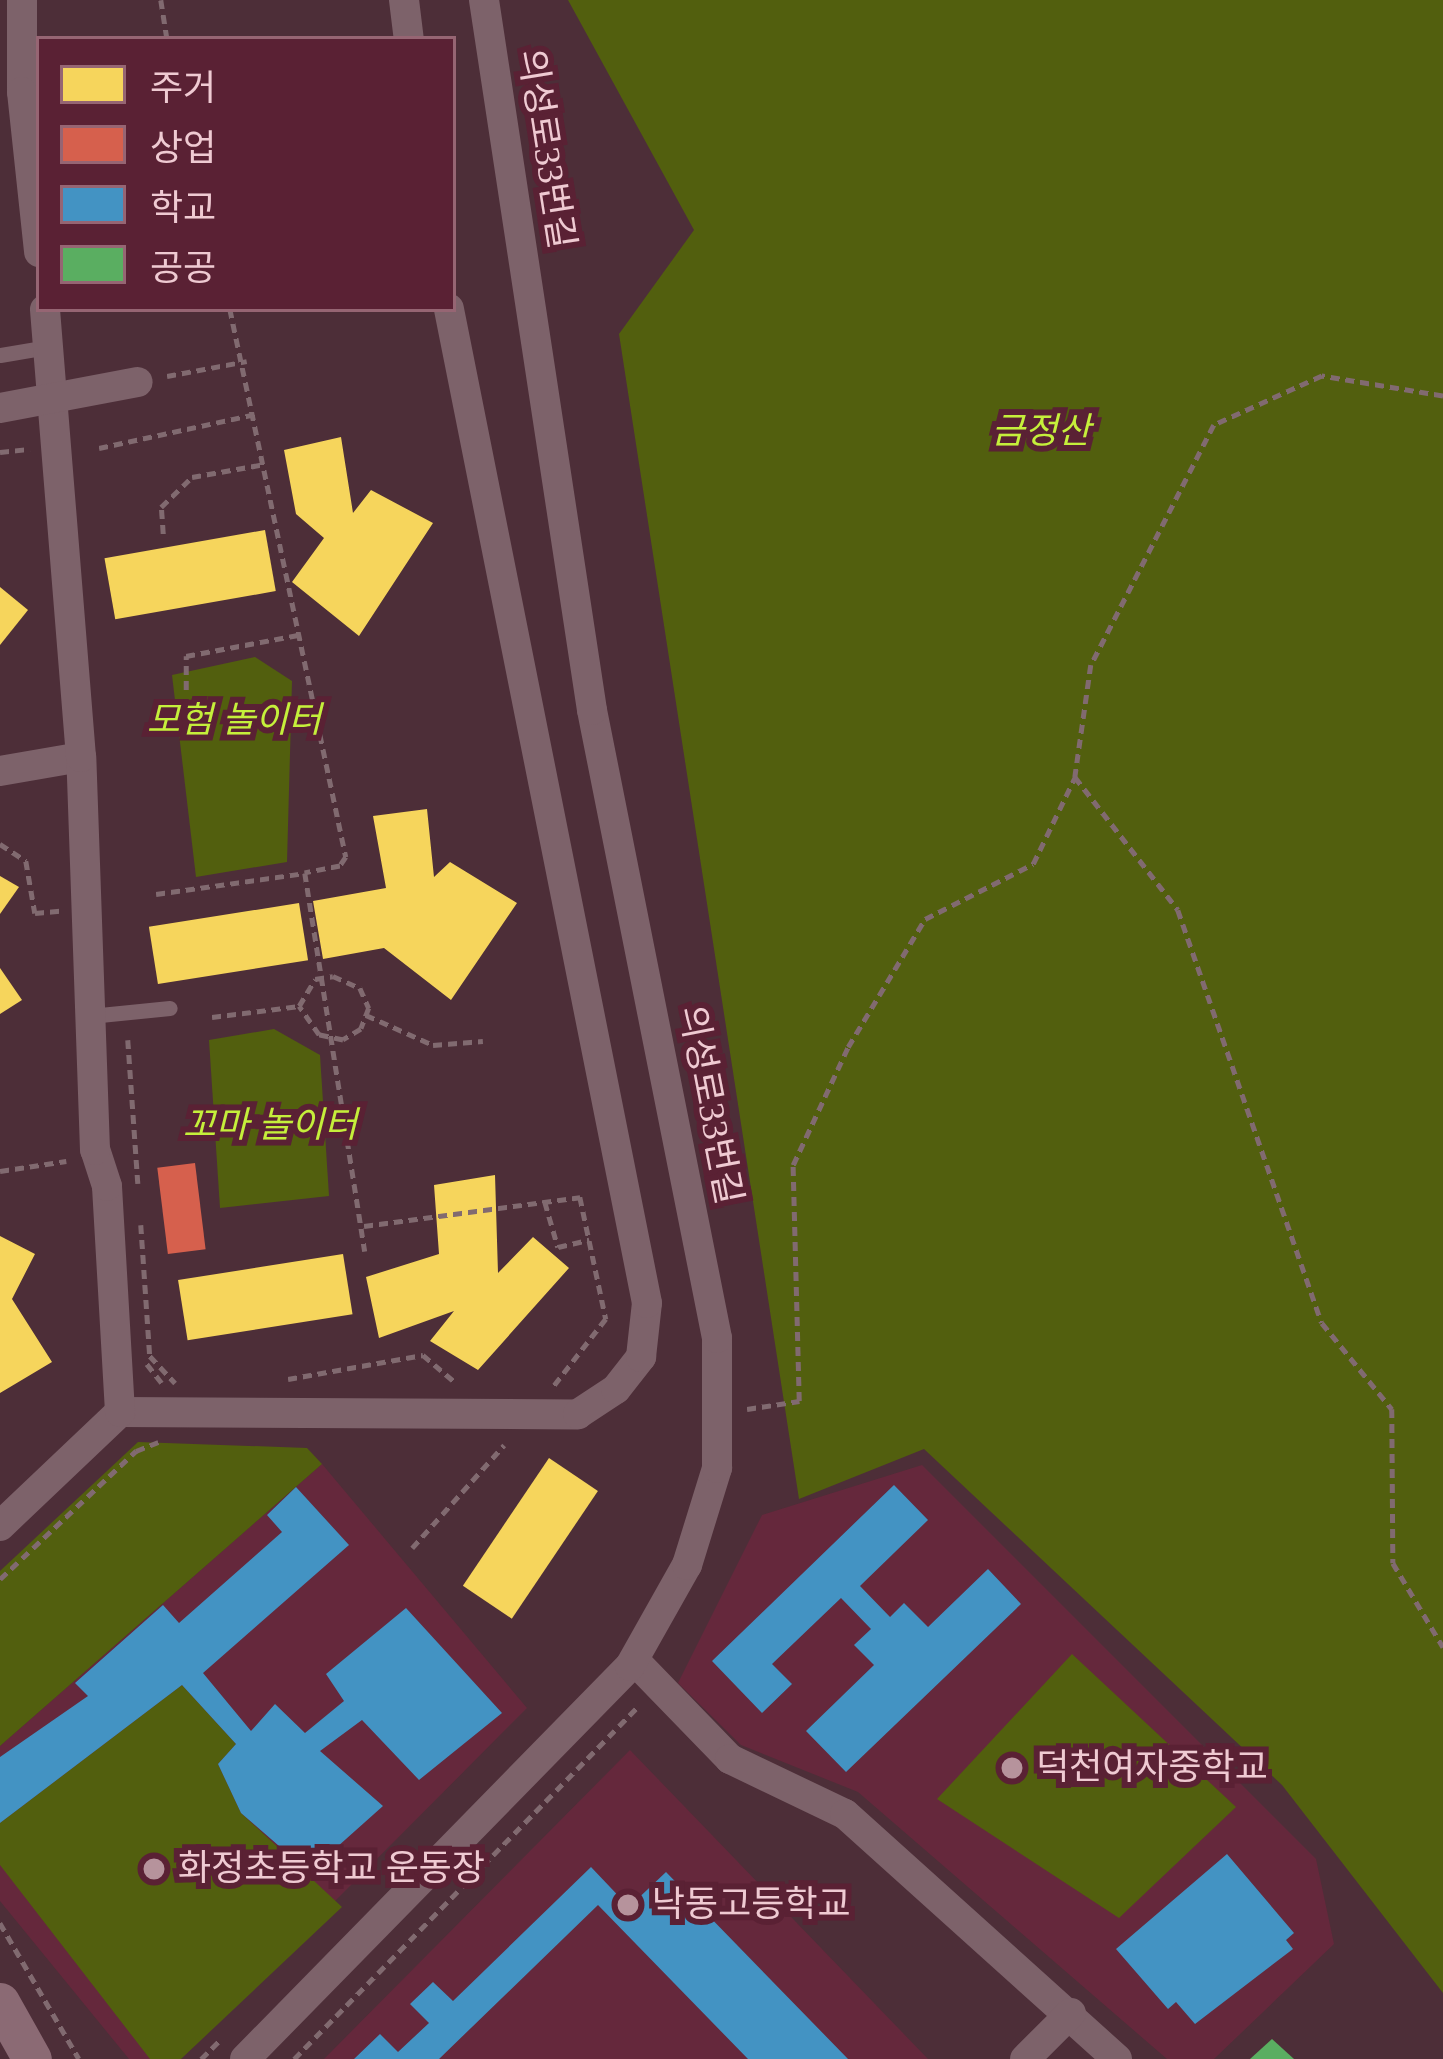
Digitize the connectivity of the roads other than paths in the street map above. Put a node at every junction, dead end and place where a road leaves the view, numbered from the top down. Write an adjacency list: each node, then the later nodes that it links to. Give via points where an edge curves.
1 (22, 0): 5 (street)
2 (404, 0): 4 (street)
3 (484, 0): 19 (street, 의성로33번길, via 592,710 717,1338 717,1468 687,1565)
4 (409, 36)
5 (11, 55): 6 (street)
6 (36, 231)
7 (45, 312): 9 (street)
8 (450, 312): 17 (street, via 647,1303 641,1357 616,1389 578,1414)
9 (48, 347): 10 (lane); 13 (street)
10 (0, 355)
11 (138, 382): 12 (street, bridge)
12 (0, 408)
13 (81, 757): 14 (street); 16 (street)
14 (0, 771)
15 (170, 1008): 16 (lane)
16 (90, 1016): 17 (street)
17 (119, 1412): 18 (street)
18 (0, 1526)
19 (634, 1660): 21 (street, via 730,1759 845,1814); 23 (street, 의성로33번길)
20 (0, 2002): 22 (main road)
21 (1071, 2013): 24 (street); 25 (street)
22 (32, 2059)
23 (244, 2059)
24 (1025, 2059)
25 (1117, 2059)

